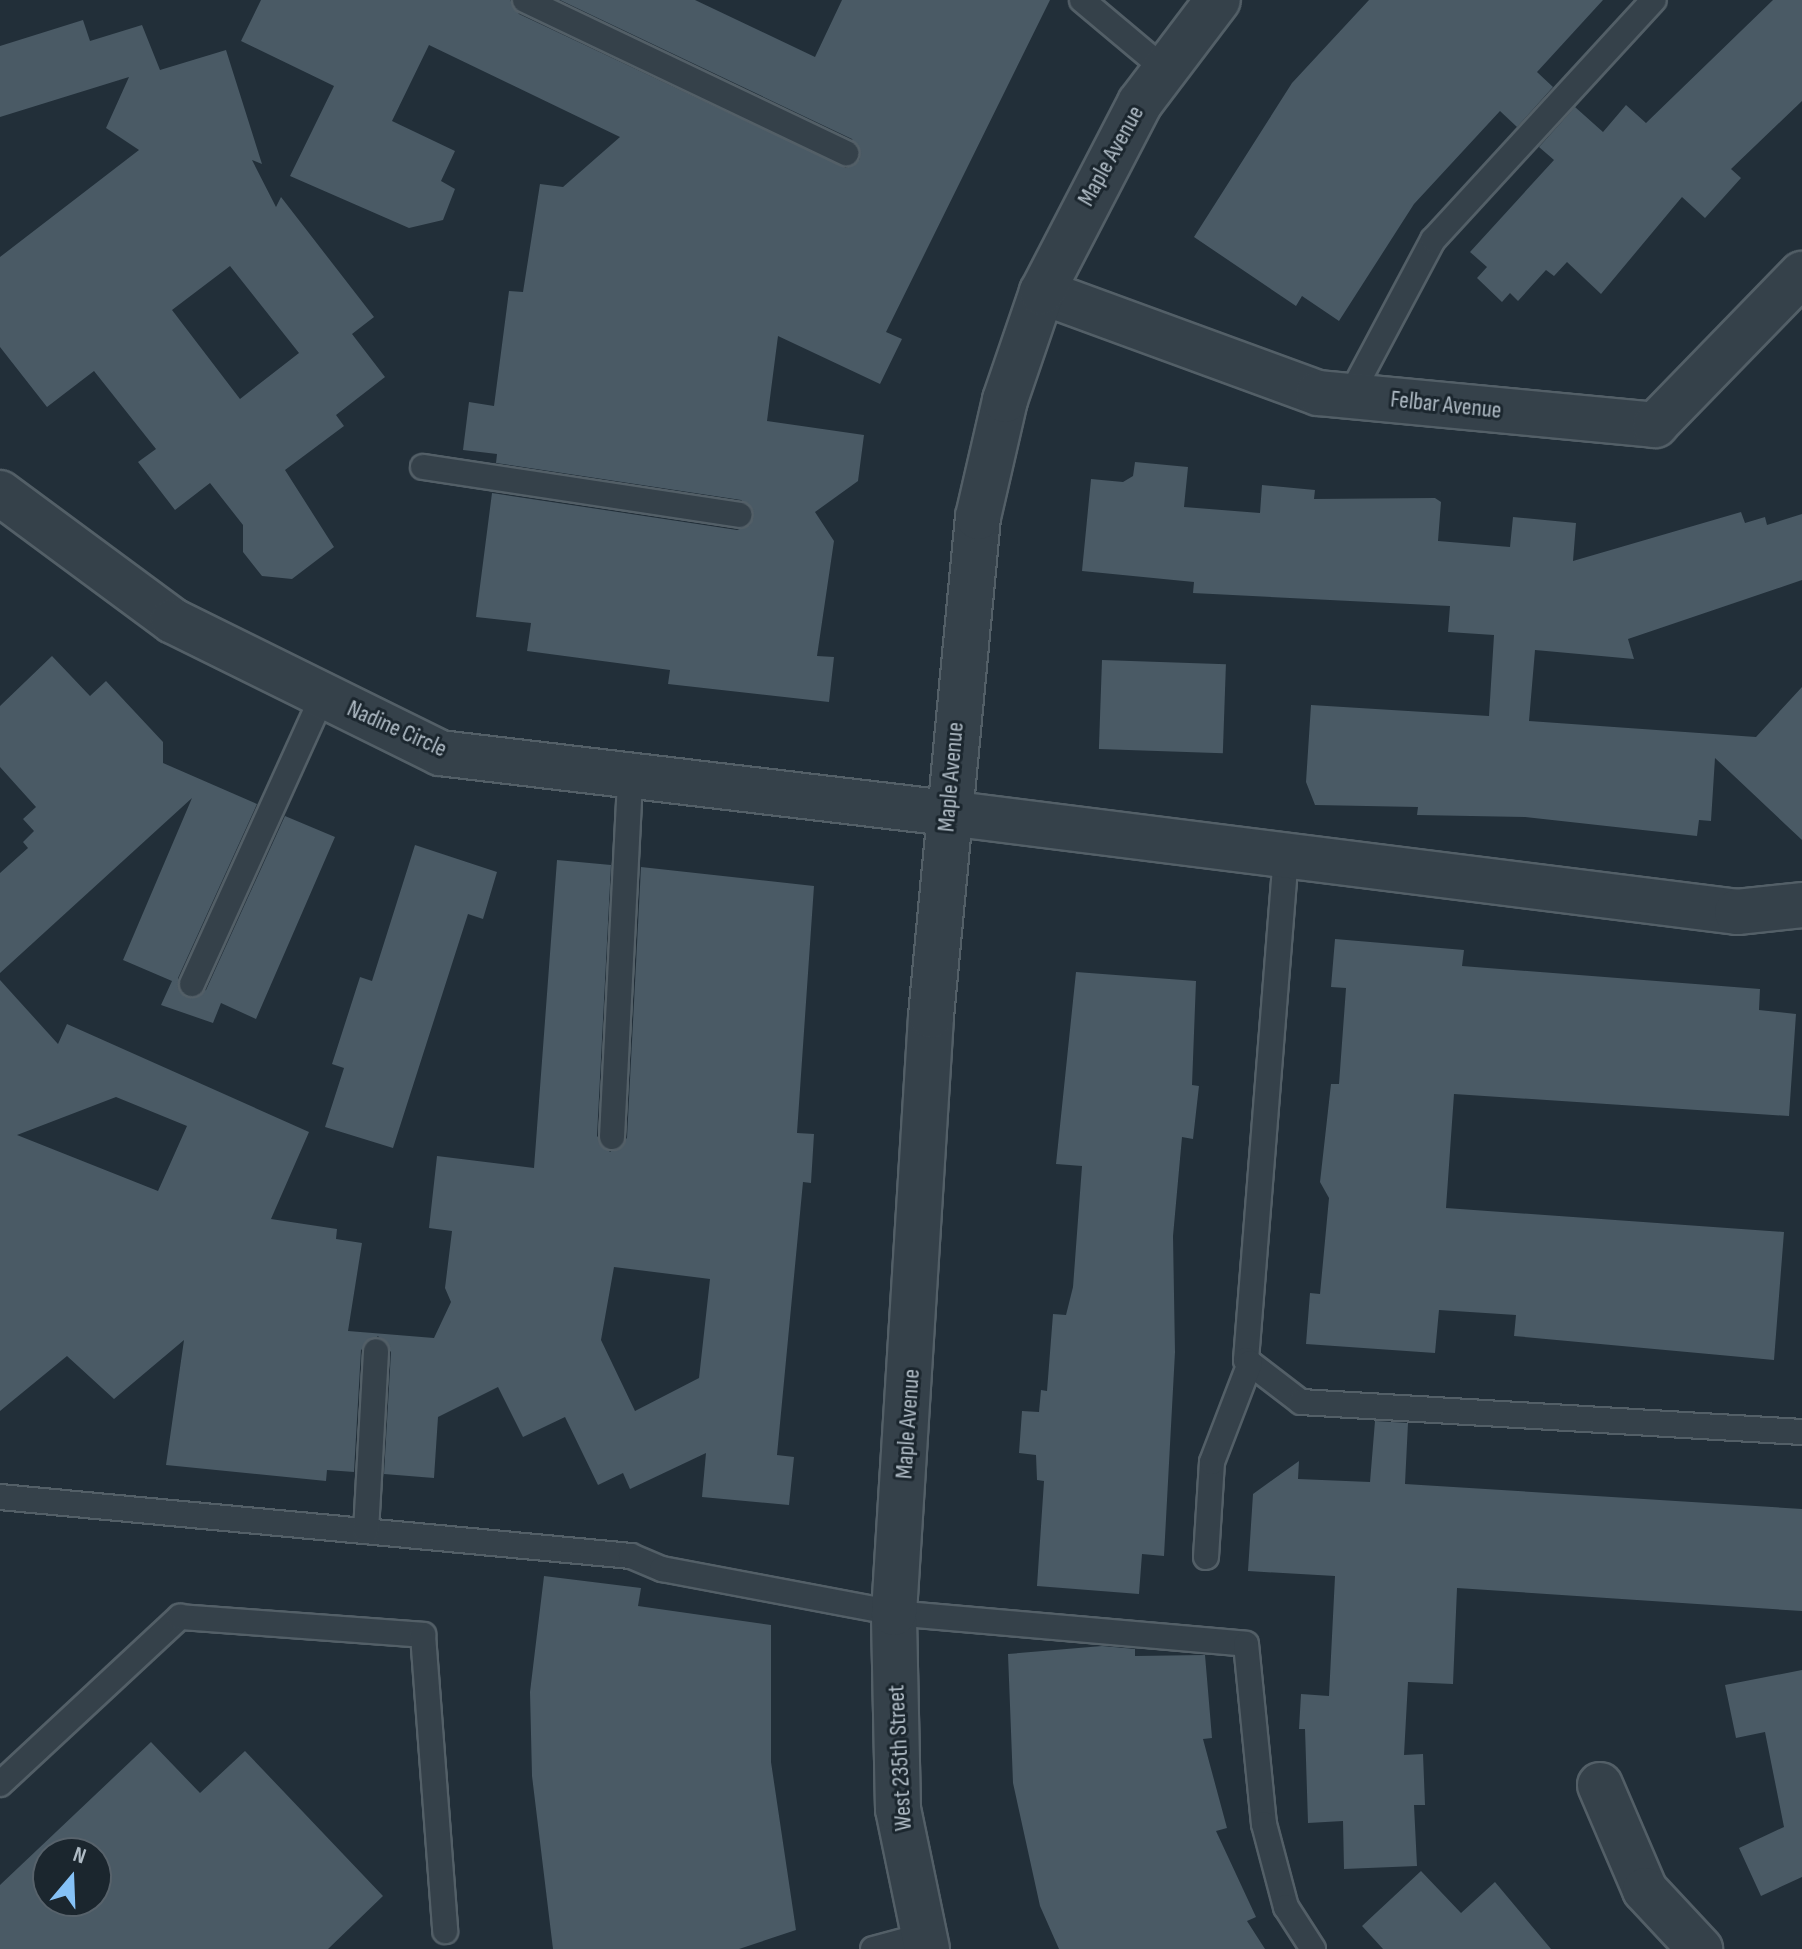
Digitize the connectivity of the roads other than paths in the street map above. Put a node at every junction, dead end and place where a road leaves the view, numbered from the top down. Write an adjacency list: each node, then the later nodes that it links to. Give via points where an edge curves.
1 (525, 0): 6 (lane)
2 (1082, 0): 5 (lane)
3 (1218, 0): 5 (street, Maple Avenue)
4 (1654, 0): 9 (lane, via 1433,240)
5 (1163, 68): 8 (street, Maple Avenue)
6 (846, 153)
7 (1802, 274): 9 (street, Felbar Avenue, via 1655,425)
8 (1042, 292): 9 (street, Felbar Avenue, via 1318,393); 15 (street, Maple Avenue, via 1005,400 978,517)
9 (1350, 396)
10 (423, 467): 12 (lane)
11 (0, 493): 13 (street, Nadine Circle, via 173,621)
12 (739, 515)
13 (323, 695): 14 (street, Nadine Circle, via 440,753); 18 (lane)
14 (630, 777): 15 (street, Nadine Circle); 19 (lane)
15 (948, 813): 16 (street, Nadine Circle); 26 (street, Maple Avenue)
16 (1286, 855): 17 (street, Nadine Circle, via 1737,912); 21 (lane)
17 (1802, 905)
18 (192, 984)
19 (612, 1137)
20 (376, 1351): 24 (lane)
21 (1250, 1363): 22 (lane, via 1301,1402); 25 (lane, via 1212,1462)
22 (1802, 1432)
23 (0, 1497): 24 (lane)
24 (366, 1531): 26 (lane, via 631,1556 662,1569)
25 (1206, 1557)
26 (894, 1613): 30 (street, West 235th Street, via 898,1809); 32 (lane, via 1246,1644 1264,1824 1286,1907)
27 (0, 1784): 29 (lane, via 180,1617 423,1635)
28 (1600, 1785): 33 (street, via 1645,1890)
29 (445, 1931)
30 (925, 1942): 31 (lane)
31 (873, 1949)
32 (1313, 1949)
33 (1700, 1949)

